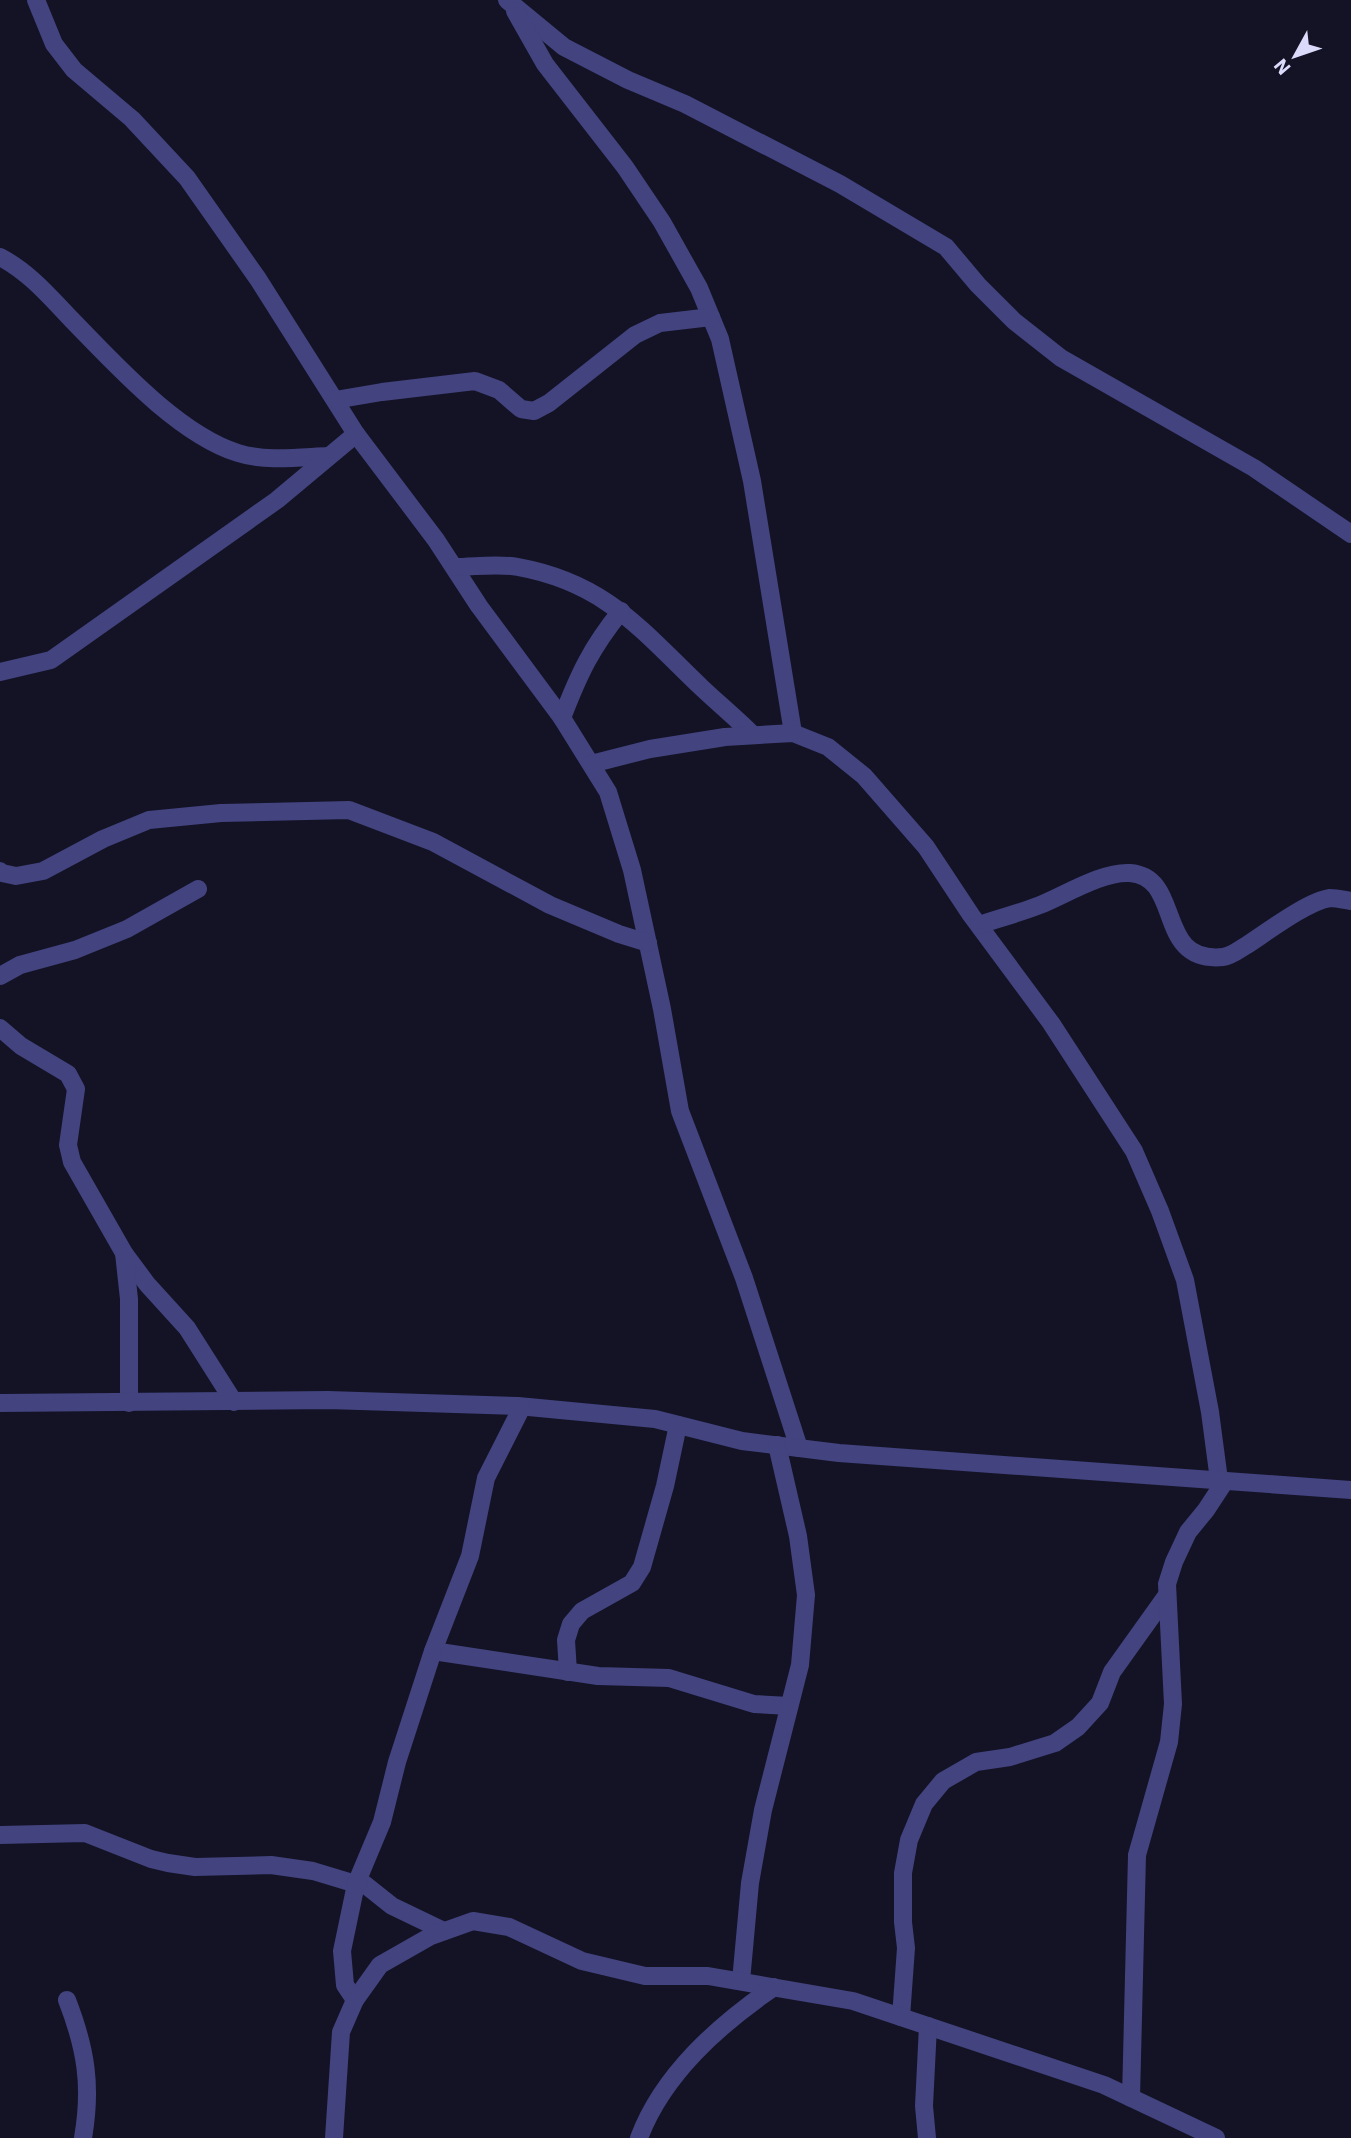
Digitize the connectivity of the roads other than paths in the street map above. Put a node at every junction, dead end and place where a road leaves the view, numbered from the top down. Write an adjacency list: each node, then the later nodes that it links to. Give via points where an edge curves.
1 (36, 0): 5 (street, via 54,44 74,70 132,119 187,178)
2 (509, 1): 4 (street, via 545,64 662,222); 8 (street, via 564,47 839,184 946,247 1014,321 1061,358 1254,468)
3 (0, 257): 7 (street, via 38,284 131,380 186,427 239,454)
4 (710, 317): 5 (street, via 660,323 635,335 534,411 521,409 499,390 475,381); 13 (street, via 720,339 752,481)
5 (335, 400): 6 (street)
6 (356, 433): 7 (street); 9 (street)
7 (329, 456): 11 (street, via 277,500 51,660)
8 (1351, 534)
9 (454, 567): 10 (street, via 516,566 574,582); 12 (street)
10 (621, 611): 12 (street, via 597,641); 14 (street)
11 (0, 672)
12 (562, 718): 15 (street)
13 (793, 733): 14 (street); 19 (street, via 828,747 864,776 926,847)
14 (753, 735): 15 (street)
15 (591, 764): 20 (street, via 608,792)
16 (0, 871): 20 (street, via 16,876 43,871 149,820 349,810 433,842 550,905)
17 (198, 889): 21 (street, via 127,929)
18 (1351, 901): 19 (street, via 1329,898 1302,909 1227,957 1196,954 1183,945 1158,888 1129,873 1105,877)
19 (979, 925): 31 (street, via 1051,1023 1134,1151 1185,1280)
20 (648, 943): 30 (street, via 680,1111 744,1278)
21 (0, 976)
22 (0, 1028): 23 (street, via 73,1081 76,1089 68,1145 72,1162)
23 (124, 1253): 24 (street, via 187,1328); 26 (street)
24 (234, 1402): 26 (street); 27 (street, via 328,1400)
25 (0, 1403): 26 (street)
26 (130, 1403)
27 (522, 1407): 28 (street); 34 (street, via 485,1478 470,1556)
28 (678, 1424): 29 (street); 35 (street, via 642,1567 632,1583 582,1611 571,1624 566,1640)
29 (777, 1445): 30 (street); 36 (street, via 806,1595 800,1665)
30 (799, 1448): 31 (street)
31 (1222, 1481): 32 (street); 33 (street, via 1188,1532 1174,1562)
32 (1351, 1490)
33 (1167, 1595): 44 (street, via 1112,1672 1100,1703 1077,1727 1055,1743 976,1762 943,1782 924,1804 909,1840 903,1873 906,1948); 46 (street, via 1173,1704 1170,1742 1138,1855)
34 (433, 1651): 35 (street); 38 (street, via 382,1822)
35 (568, 1672): 36 (street, via 669,1678 754,1704)
36 (789, 1706): 40 (street, via 750,1882)
37 (0, 1835): 38 (street, via 85,1833 168,1863 281,1867)
38 (357, 1882): 39 (street, via 392,1906); 43 (street, via 342,1951 345,1985)
39 (444, 1931): 40 (street, via 473,1920 509,1927 582,1961 645,1976); 43 (street, via 380,1965)
40 (741, 1981): 41 (street)
41 (774, 1987): 44 (street, via 853,2001); 49 (street, via 738,2012 698,2051 649,2113)
42 (67, 2000): 47 (street, via 80,2032 89,2092)
43 (355, 2000): 48 (street, via 341,2032)
44 (901, 2017): 45 (street)
45 (928, 2026): 46 (street); 50 (street)
46 (1131, 2098): 51 (street)
47 (83, 2138)
48 (334, 2138)
49 (639, 2138)
50 (927, 2138)
51 (1216, 2138)

